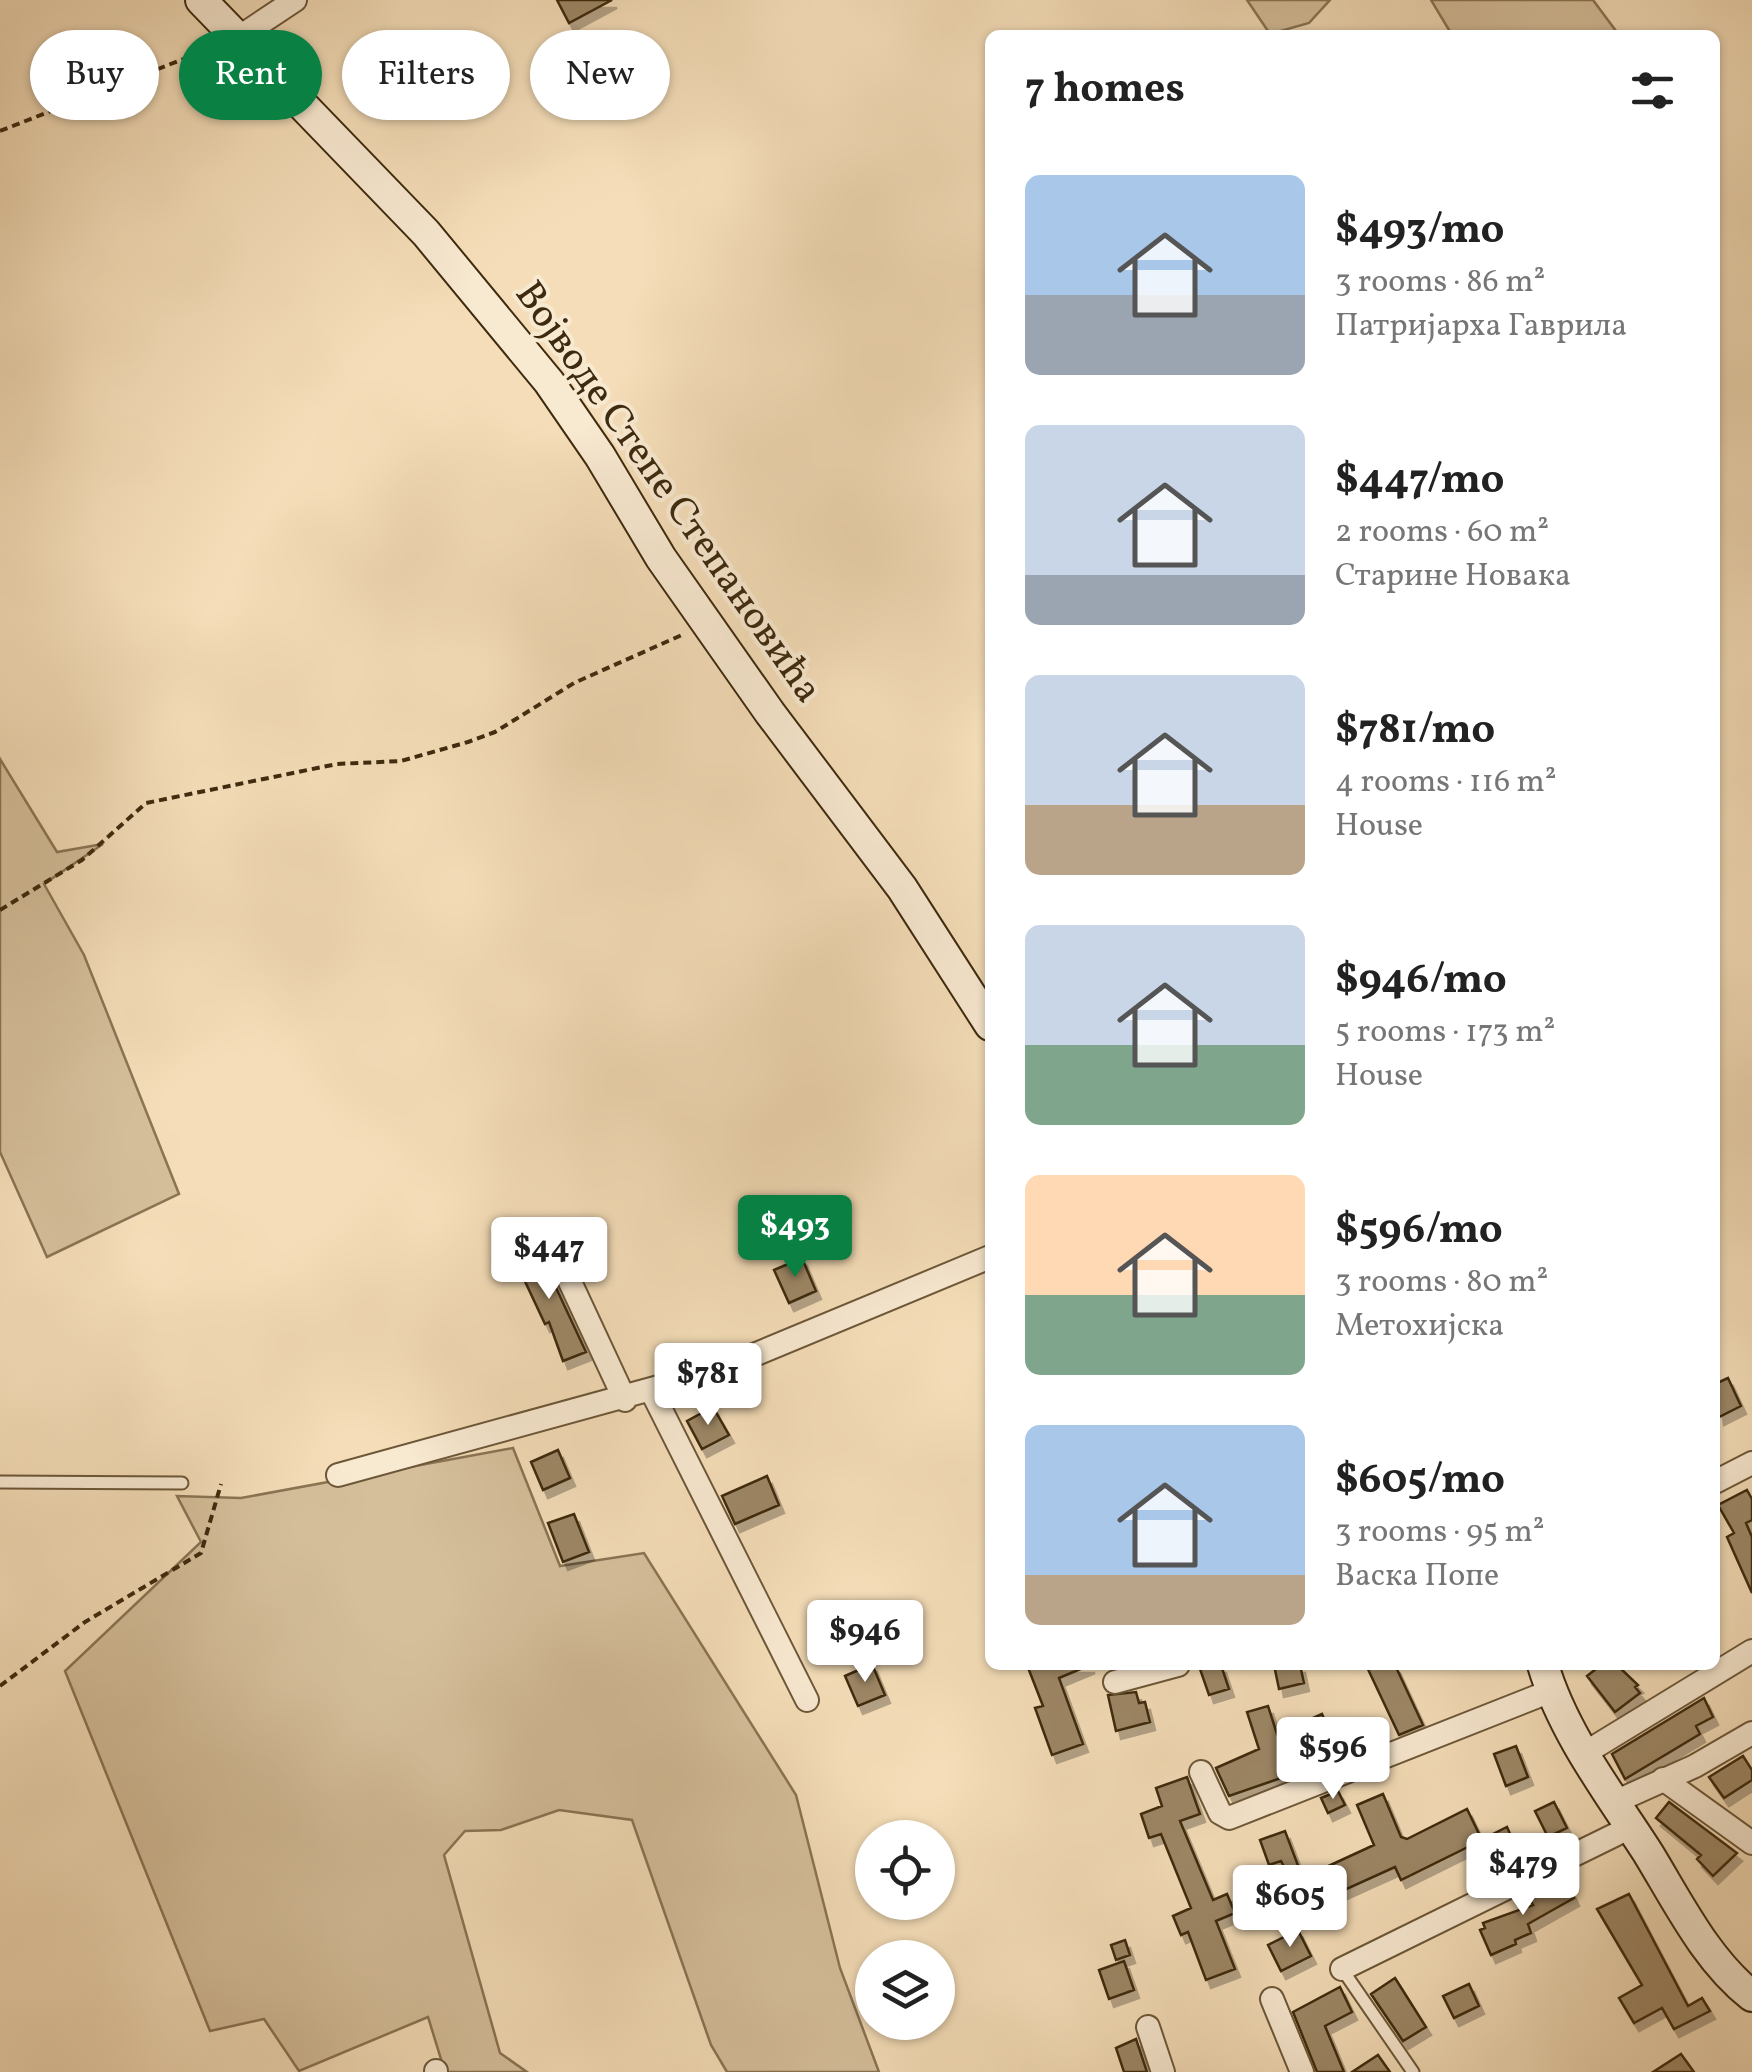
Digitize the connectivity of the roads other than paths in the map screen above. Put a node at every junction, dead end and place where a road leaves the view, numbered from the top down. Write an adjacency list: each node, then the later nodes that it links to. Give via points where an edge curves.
1 (201, 0): 3 (street, Војводе Степе Степановића)
2 (294, 0): 4 (street)
3 (230, 30)
4 (250, 30)
5 (316, 120): 6 (street, Војводе Степе Степановића, via 478,291 600,456 706,623 902,888)
6 (985, 1017)
7 (558, 1256): 10 (street)
8 (985, 1259): 9 (street, via 762,1354)
9 (652, 1392): 10 (street); 20 (street)
10 (625, 1400): 12 (street)
11 (1752, 1462): 13 (street)
12 (338, 1476)
13 (1720, 1479)
14 (0, 1482): 15 (lane)
15 (182, 1484)
16 (1752, 1651): 22 (street)
17 (1159, 1670): 19 (street)
18 (1547, 1678): 22 (street); 23 (street, via 1229,1818 1220,1813)
19 (1115, 1682)
20 (807, 1700)
21 (1752, 1733): 24 (street)
22 (1585, 1753): 25 (street)
23 (1201, 1772)
24 (1663, 1779): 25 (street); 26 (street)
25 (1623, 1814): 27 (street); 28 (street, via 1711,1954)
26 (1752, 1843)
27 (1342, 1968): 33 (lane)
28 (1752, 1996)
29 (1272, 1999): 32 (street)
30 (1148, 2027): 31 (street)
31 (1163, 2072)
32 (1302, 2072)
33 (1413, 2072)

